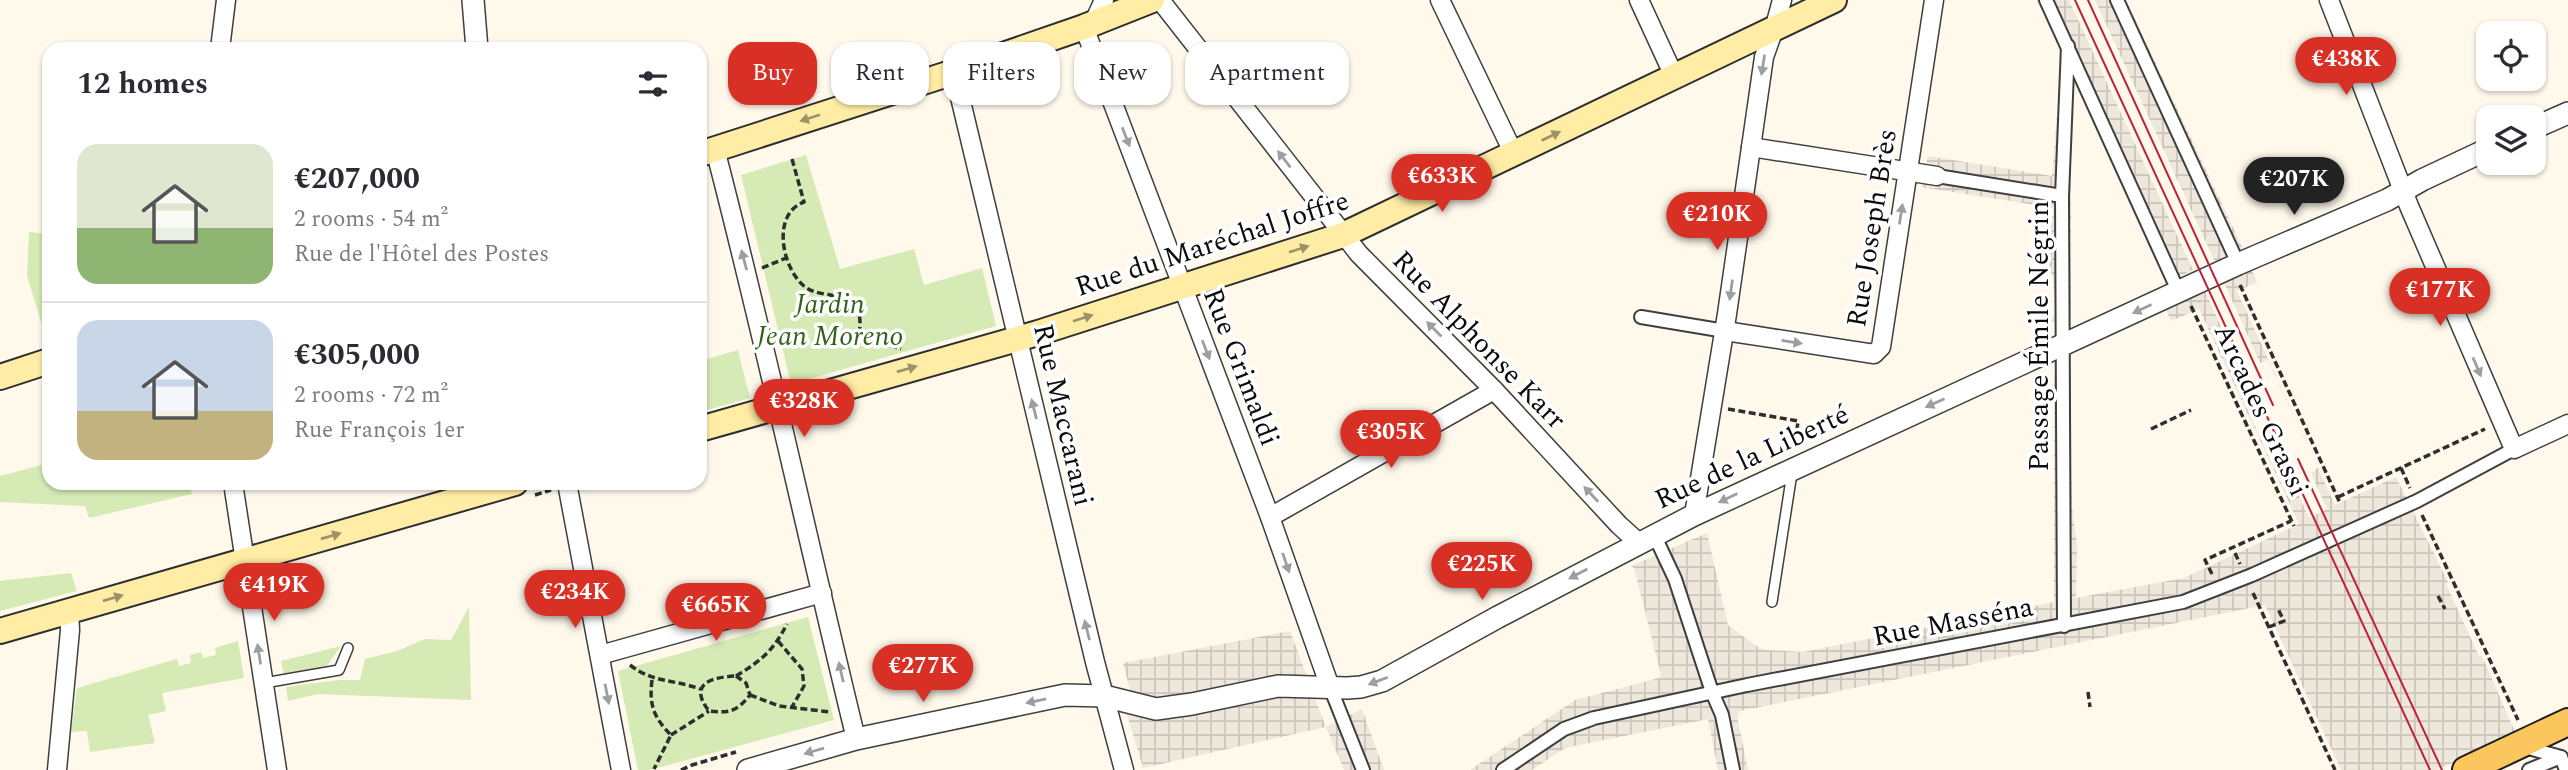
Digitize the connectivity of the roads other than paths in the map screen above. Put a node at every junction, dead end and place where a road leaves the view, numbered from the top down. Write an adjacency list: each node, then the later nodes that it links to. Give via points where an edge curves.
1 (226, 0): 16 (street)
2 (473, 0): 17 (street)
3 (1104, 0): 14 (street)
4 (1152, 0): 14 (main road)
5 (1160, 0): 33 (street, Rue Alphonse Karr, one-way to 5)
6 (1440, 0): 27 (street)
7 (1639, 0): 21 (street)
8 (1782, 0): 15 (street)
9 (1834, 0): 15 (main road, Rue du Maréchal Joffre)
10 (1934, 0): 29 (street, Rue Joseph Brès)
11 (2046, 0): 19 (street)
12 (2117, 0): 34 (street)
13 (2329, 0): 31 (street)
14 (1089, 26): 18 (main road); 36 (street, Rue Grimaldi, one-way to 36)
15 (1775, 26): 21 (main road, Rue du Maréchal Joffre); 25 (street, one-way to 25, via 1764,57)
16 (221, 42)
17 (476, 42)
18 (1042, 42)
19 (2068, 46): 32 (street, Passage Émile Négrin); 35 (street)
20 (943, 76): 26 (main road, one-way to 26)
21 (1674, 76): 27 (main road, Rue du Maréchal Joffre, one-way to 21)
22 (962, 105): 39 (street, Rue Maccarani)
23 (2568, 113): 24 (street)
24 (2546, 123)
25 (1751, 147): 29 (street); 38 (street, one-way to 38)
26 (708, 151): 44 (street, one-way to 26, via 747,272)
27 (1514, 154): 33 (main road, Rue du Maréchal Joffre)
28 (2476, 155): 31 (street, Rue de la Liberté)
29 (1907, 172): 30 (street); 38 (street, Rue Joseph Brès, one-way to 29, via 1874,354 1881,347)
30 (1937, 176): 32 (street)
31 (2403, 191): 40 (street, Rue de la Liberté, one-way to 40); 47 (street, one-way to 47)
32 (2062, 196): 40 (street, Passage Émile Négrin)
33 (1343, 235): 36 (main road, Rue du Maréchal Joffre, one-way to 33); 43 (street, Rue Alphonse Karr, one-way to 33)
34 (2235, 257)
35 (2175, 284)
36 (1183, 287): 39 (main road, Rue du Maréchal Joffre, one-way to 36); 53 (street, Rue Grimaldi, one-way to 53)
37 (1641, 317): 38 (street)
38 (1724, 331): 52 (street)
39 (1017, 338): 44 (main road, Rue du Maréchal Joffre, one-way to 39); 66 (street, Rue Maccarani, one-way to 39)
40 (2063, 346): 48 (street, Rue de la Liberté, one-way to 48); 59 (street, Passage Émile Négrin)
41 (42, 363): 42 (main road)
42 (0, 376)
43 (1494, 390): 53 (street); 54 (street, Rue Alphonse Karr, one-way to 43, via 1619,525)
44 (776, 407): 46 (main road, Rue du Maréchal Joffre); 56 (street)
45 (2568, 424): 47 (street)
46 (707, 427)
47 (2514, 449): 59 (street, Rue Masséna, via 2409,503 2219,589 2183,602)
48 (1793, 463): 52 (street, Rue de la Liberté, one-way to 52); 57 (lane)
49 (234, 490): 55 (street)
50 (491, 490): 55 (main road, one-way to 50)
51 (569, 490): 62 (street)
52 (1694, 515): 54 (street, Rue de la Liberté)
53 (1270, 517): 64 (street, Rue Grimaldi, one-way to 64)
54 (1649, 544): 64 (street, Rue de la Liberté, one-way to 64, via 1382,681 1361,687); 65 (street, via 1675,579)
55 (245, 561): 58 (main road, one-way to 55); 63 (street, one-way to 55)
56 (822, 593): 62 (street); 68 (street, one-way to 56)
57 (1772, 601)
58 (69, 611): 60 (main road); 72 (street)
59 (2064, 626): 65 (street, Rue Masséna)
60 (0, 631)
61 (348, 649): 63 (lane, via 339,670)
62 (608, 653): 74 (street, one-way to 74)
63 (264, 683): 73 (street)
64 (1330, 687): 66 (street, Rue de la Liberté, via 1278,686 1156,709); 76 (street)
65 (1712, 692): 77 (street, Rue Masséna, via 1564,729); 78 (street, via 1723,715)
66 (1104, 696): 68 (street, Rue de la Liberté, one-way to 68, via 1065,695); 75 (street, Rue Maccarani)
67 (2568, 722): 79 (main road)
68 (856, 739): 71 (street, Rue de la Liberté, one-way to 71)
69 (2532, 749): 70 (street)
70 (2564, 756): 80 (street); 81 (street)
71 (747, 760)
72 (57, 770)
73 (277, 770)
74 (621, 770)
75 (1124, 770)
76 (1363, 770)
77 (1503, 770)
78 (1733, 770)
79 (2466, 770)
80 (2529, 770)
81 (2566, 770)

